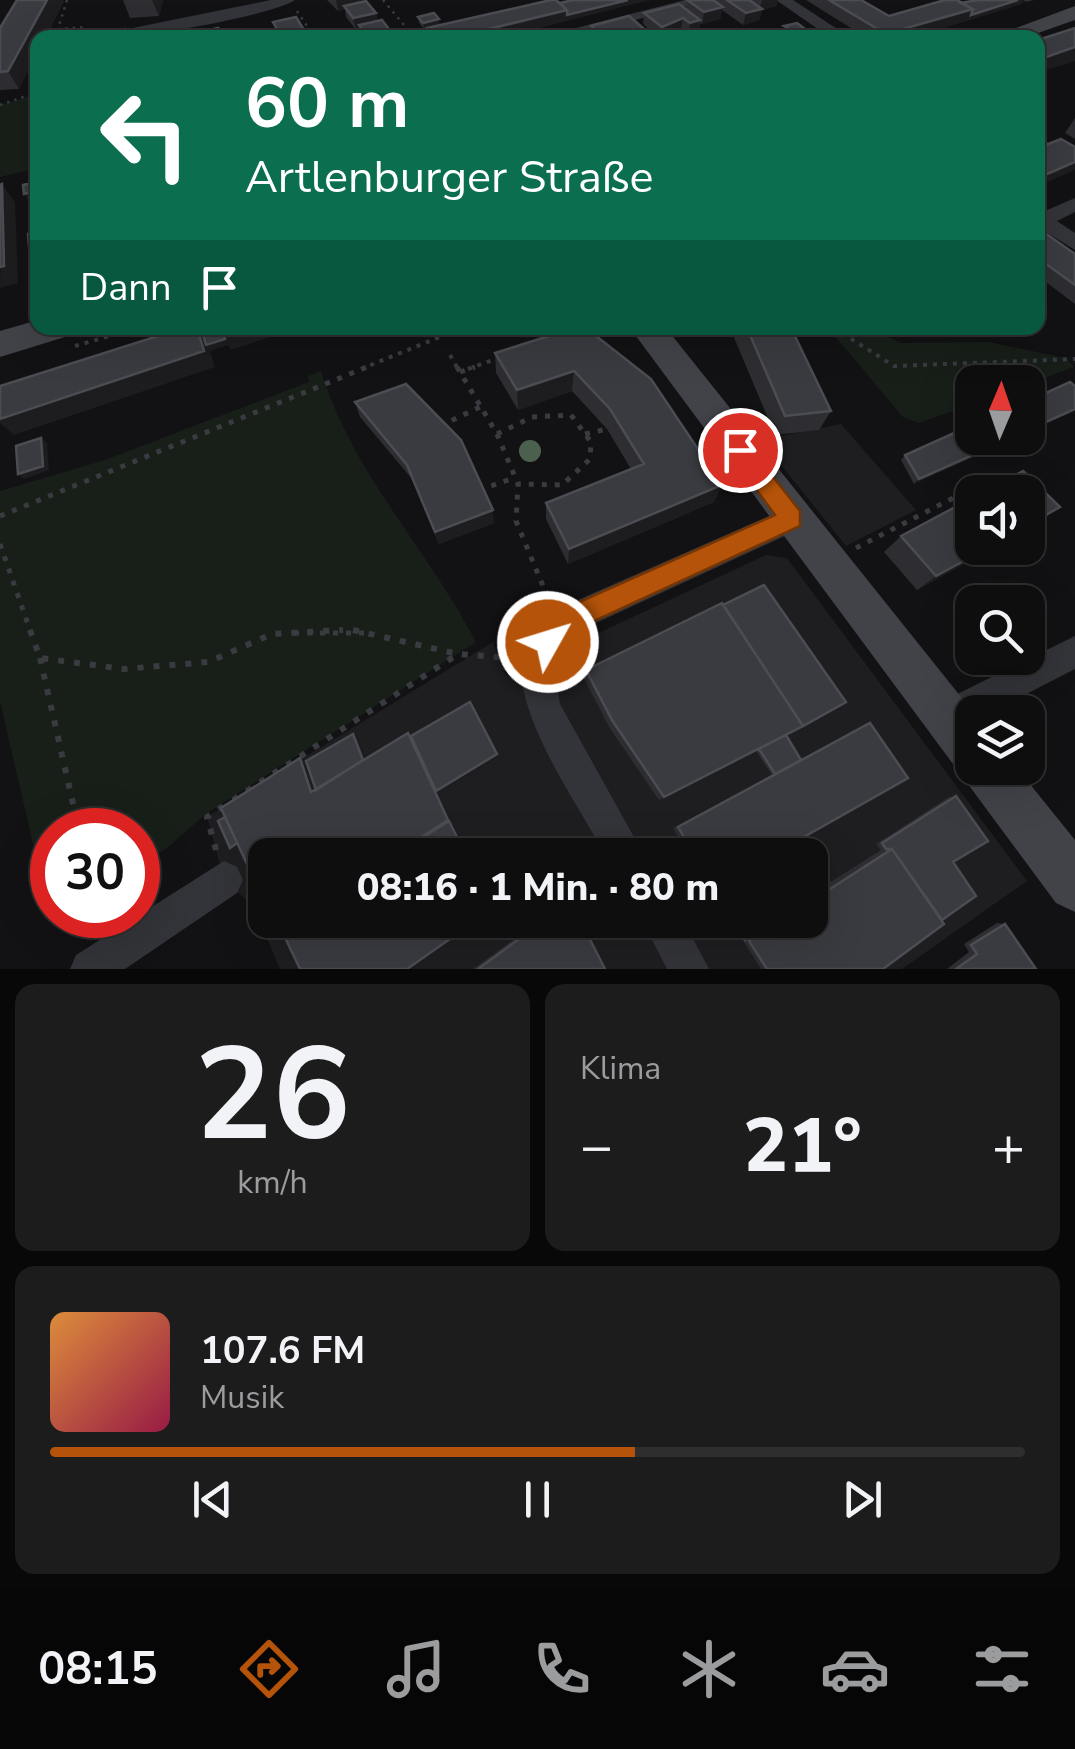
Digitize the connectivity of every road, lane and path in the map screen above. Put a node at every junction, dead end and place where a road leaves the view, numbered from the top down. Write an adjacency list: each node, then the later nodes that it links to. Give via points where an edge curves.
1 (68, 0): 7 (path)
2 (289, 0): 9 (street); 10 (path)
3 (384, 0): 11 (path)
4 (704, 0): 12 (street)
5 (784, 0): 13 (street)
6 (1075, 13): 14 (main road)
7 (58, 29): 8 (path)
8 (102, 30)
9 (132, 30)
10 (310, 30)
11 (408, 30)
12 (578, 30)
13 (831, 30)
14 (1024, 30)
15 (30, 95): 16 (path)
16 (0, 104)
17 (1045, 140): 18 (path)
18 (1059, 149)
19 (1075, 204): 20 (street)
20 (1045, 218)
21 (1045, 223): 22 (street)
22 (1075, 243)
23 (30, 328): 28 (main road)
24 (445, 335): 44 (path)
25 (546, 335): 29 (path, via 549,340)
26 (652, 335): 45 (main road)
27 (844, 335): 32 (path, via 894,366)
28 (0, 344)
29 (531, 346)
30 (513, 352): 33 (path)
31 (450, 355): 33 (path)
32 (1075, 359)
33 (460, 372): 34 (path)
34 (480, 407): 35 (path); 37 (path)
35 (438, 427)
36 (607, 428): 38 (path)
37 (496, 434): 38 (path, via 532,417 571,415); 39 (path)
38 (585, 434): 40 (path, via 590,459)
39 (516, 481): 40 (path, via 543,487); 41 (path); 50 (path, via 516,521)
40 (567, 481): 42 (path)
41 (480, 490)
42 (575, 493)
43 (955, 498): 46 (path)
44 (0, 516)
45 (792, 518): 49 (main road); 50 (street)
46 (906, 523): 47 (path); 49 (path)
47 (916, 534)
48 (0, 544): 53 (path)
49 (827, 563): 56 (main road)
50 (559, 624): 54 (street)
51 (1075, 652): 55 (street)
52 (458, 654): 53 (path, via 351,630 272,634 191,664 124,669); 54 (path); 60 (path, via 206,817)
53 (40, 658): 58 (path)
54 (536, 659): 59 (street, via 544,708)
55 (1015, 695)
56 (955, 728)
57 (998, 785): 61 (main road)
58 (74, 808)
59 (617, 838)
60 (224, 880): 63 (street)
61 (1075, 884)
62 (672, 938): 64 (street)
63 (90, 969)
64 (689, 969)

